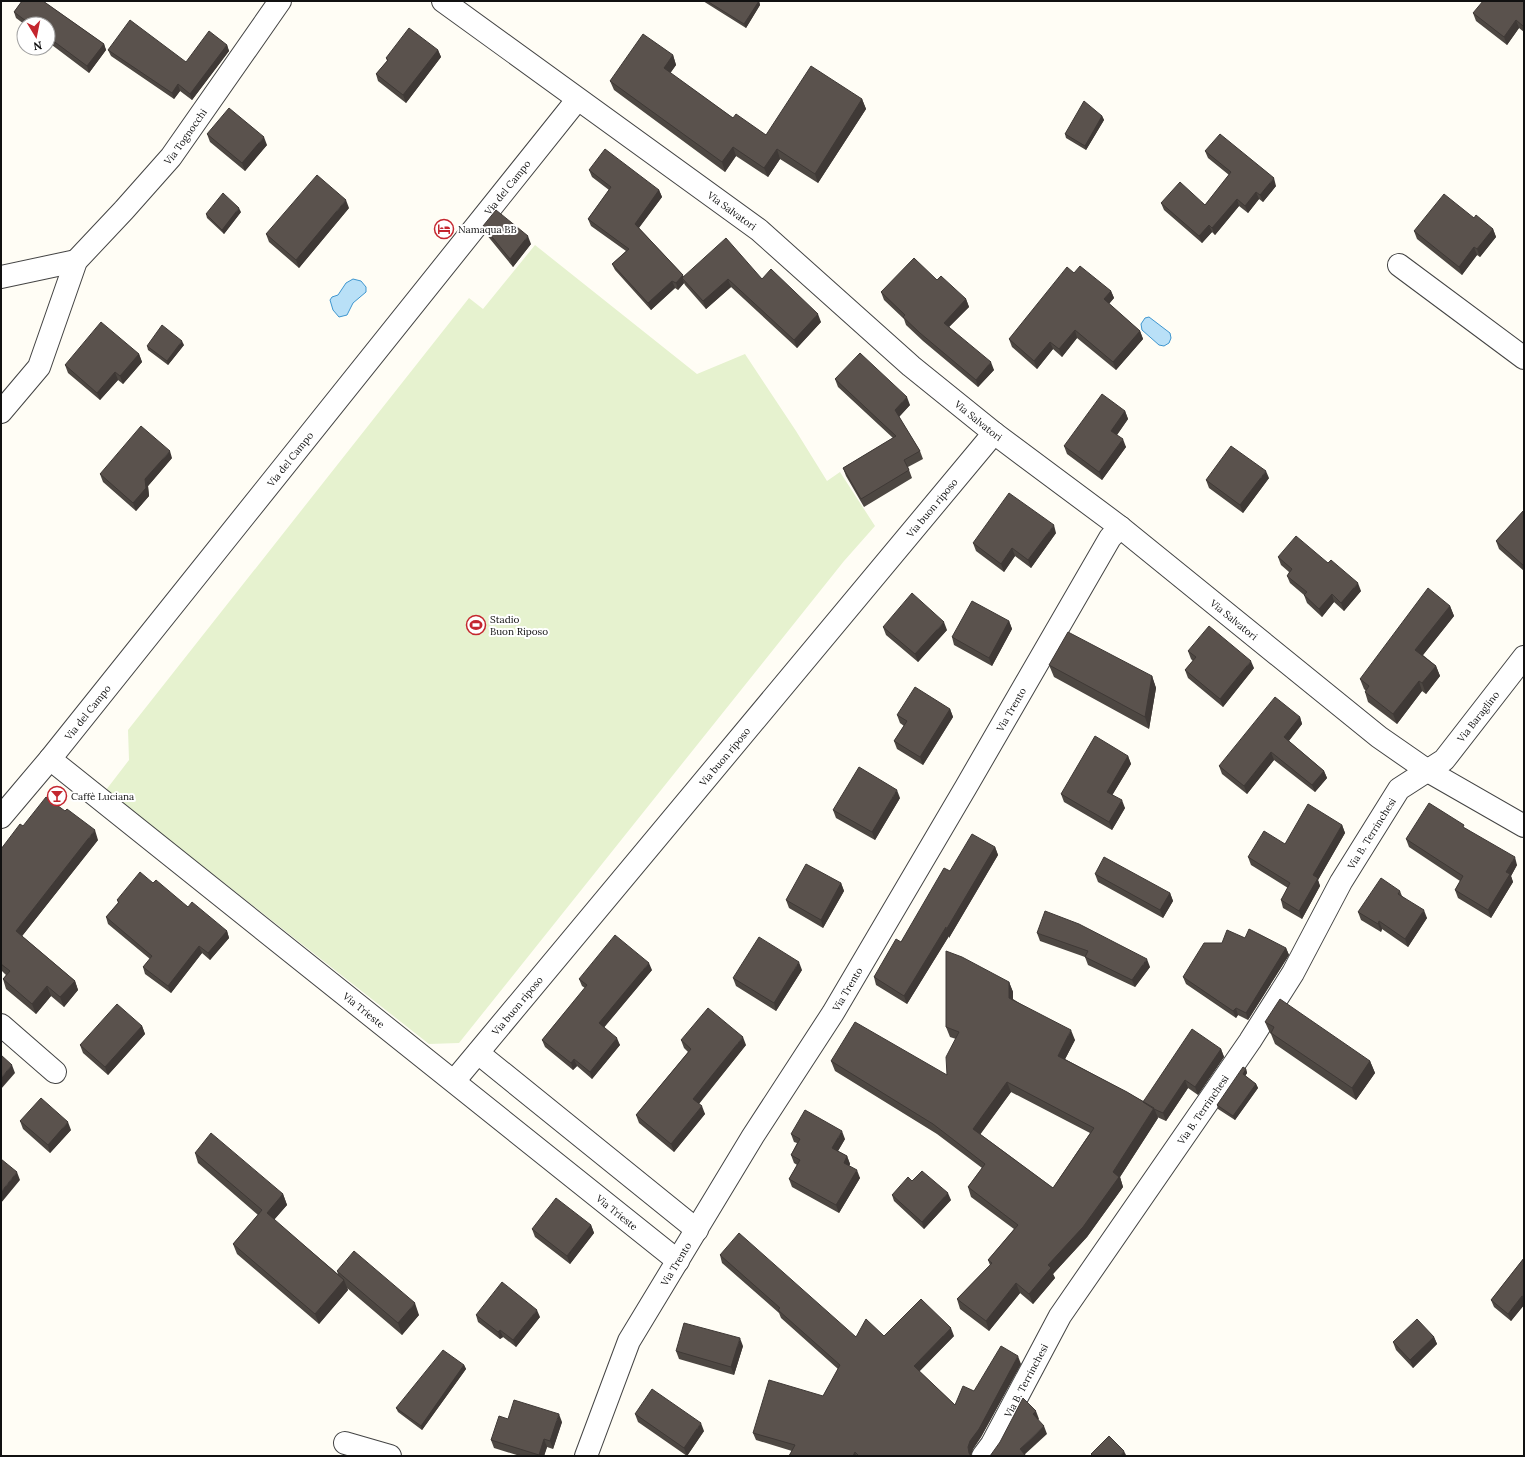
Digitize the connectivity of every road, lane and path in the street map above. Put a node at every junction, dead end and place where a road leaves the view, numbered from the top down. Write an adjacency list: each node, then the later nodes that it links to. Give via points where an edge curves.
1 (280, 1): 4 (street, Via Tognocchi, via 170,156)
2 (443, 1): 3 (street, Via Salvatori)
3 (577, 100): 9 (street, Via Salvatori, via 758,230 911,366); 12 (street, Via del Campo)
4 (76, 261): 6 (street); 8 (street, Via Tognocchi, via 39,367)
5 (1399, 265): 7 (street)
6 (1, 277)
7 (1524, 358)
8 (1, 412)
9 (994, 433): 10 (street, Via Salvatori); 17 (street, Via buon riposo)
10 (1120, 527): 13 (street, Via Salvatori, via 1379,737); 20 (street, Via Trento, via 1110,538 833,1013 753,1136)
11 (1524, 656): 13 (street, Via Baraglino, via 1444,760)
12 (50, 759): 14 (street, Via del Campo); 19 (street, Via Trieste)
13 (1428, 771): 15 (street, Via Salvatori); 25 (street, Via B. Terrinchesi, via 1399,789 1341,882 1293,973 1250,1041 1060,1316 992,1444)
14 (1, 817)
15 (1524, 826)
16 (1, 1025): 18 (street)
17 (478, 1053): 19 (street, Via buon riposo); 20 (street)
18 (55, 1072)
19 (455, 1080): 21 (street, Via Trieste)
20 (697, 1230): 21 (street, Via Trento)
21 (678, 1261): 24 (street, Via Trento, via 629,1341)
22 (345, 1443): 23 (street)
23 (390, 1456)
24 (586, 1456)
25 (983, 1456)

